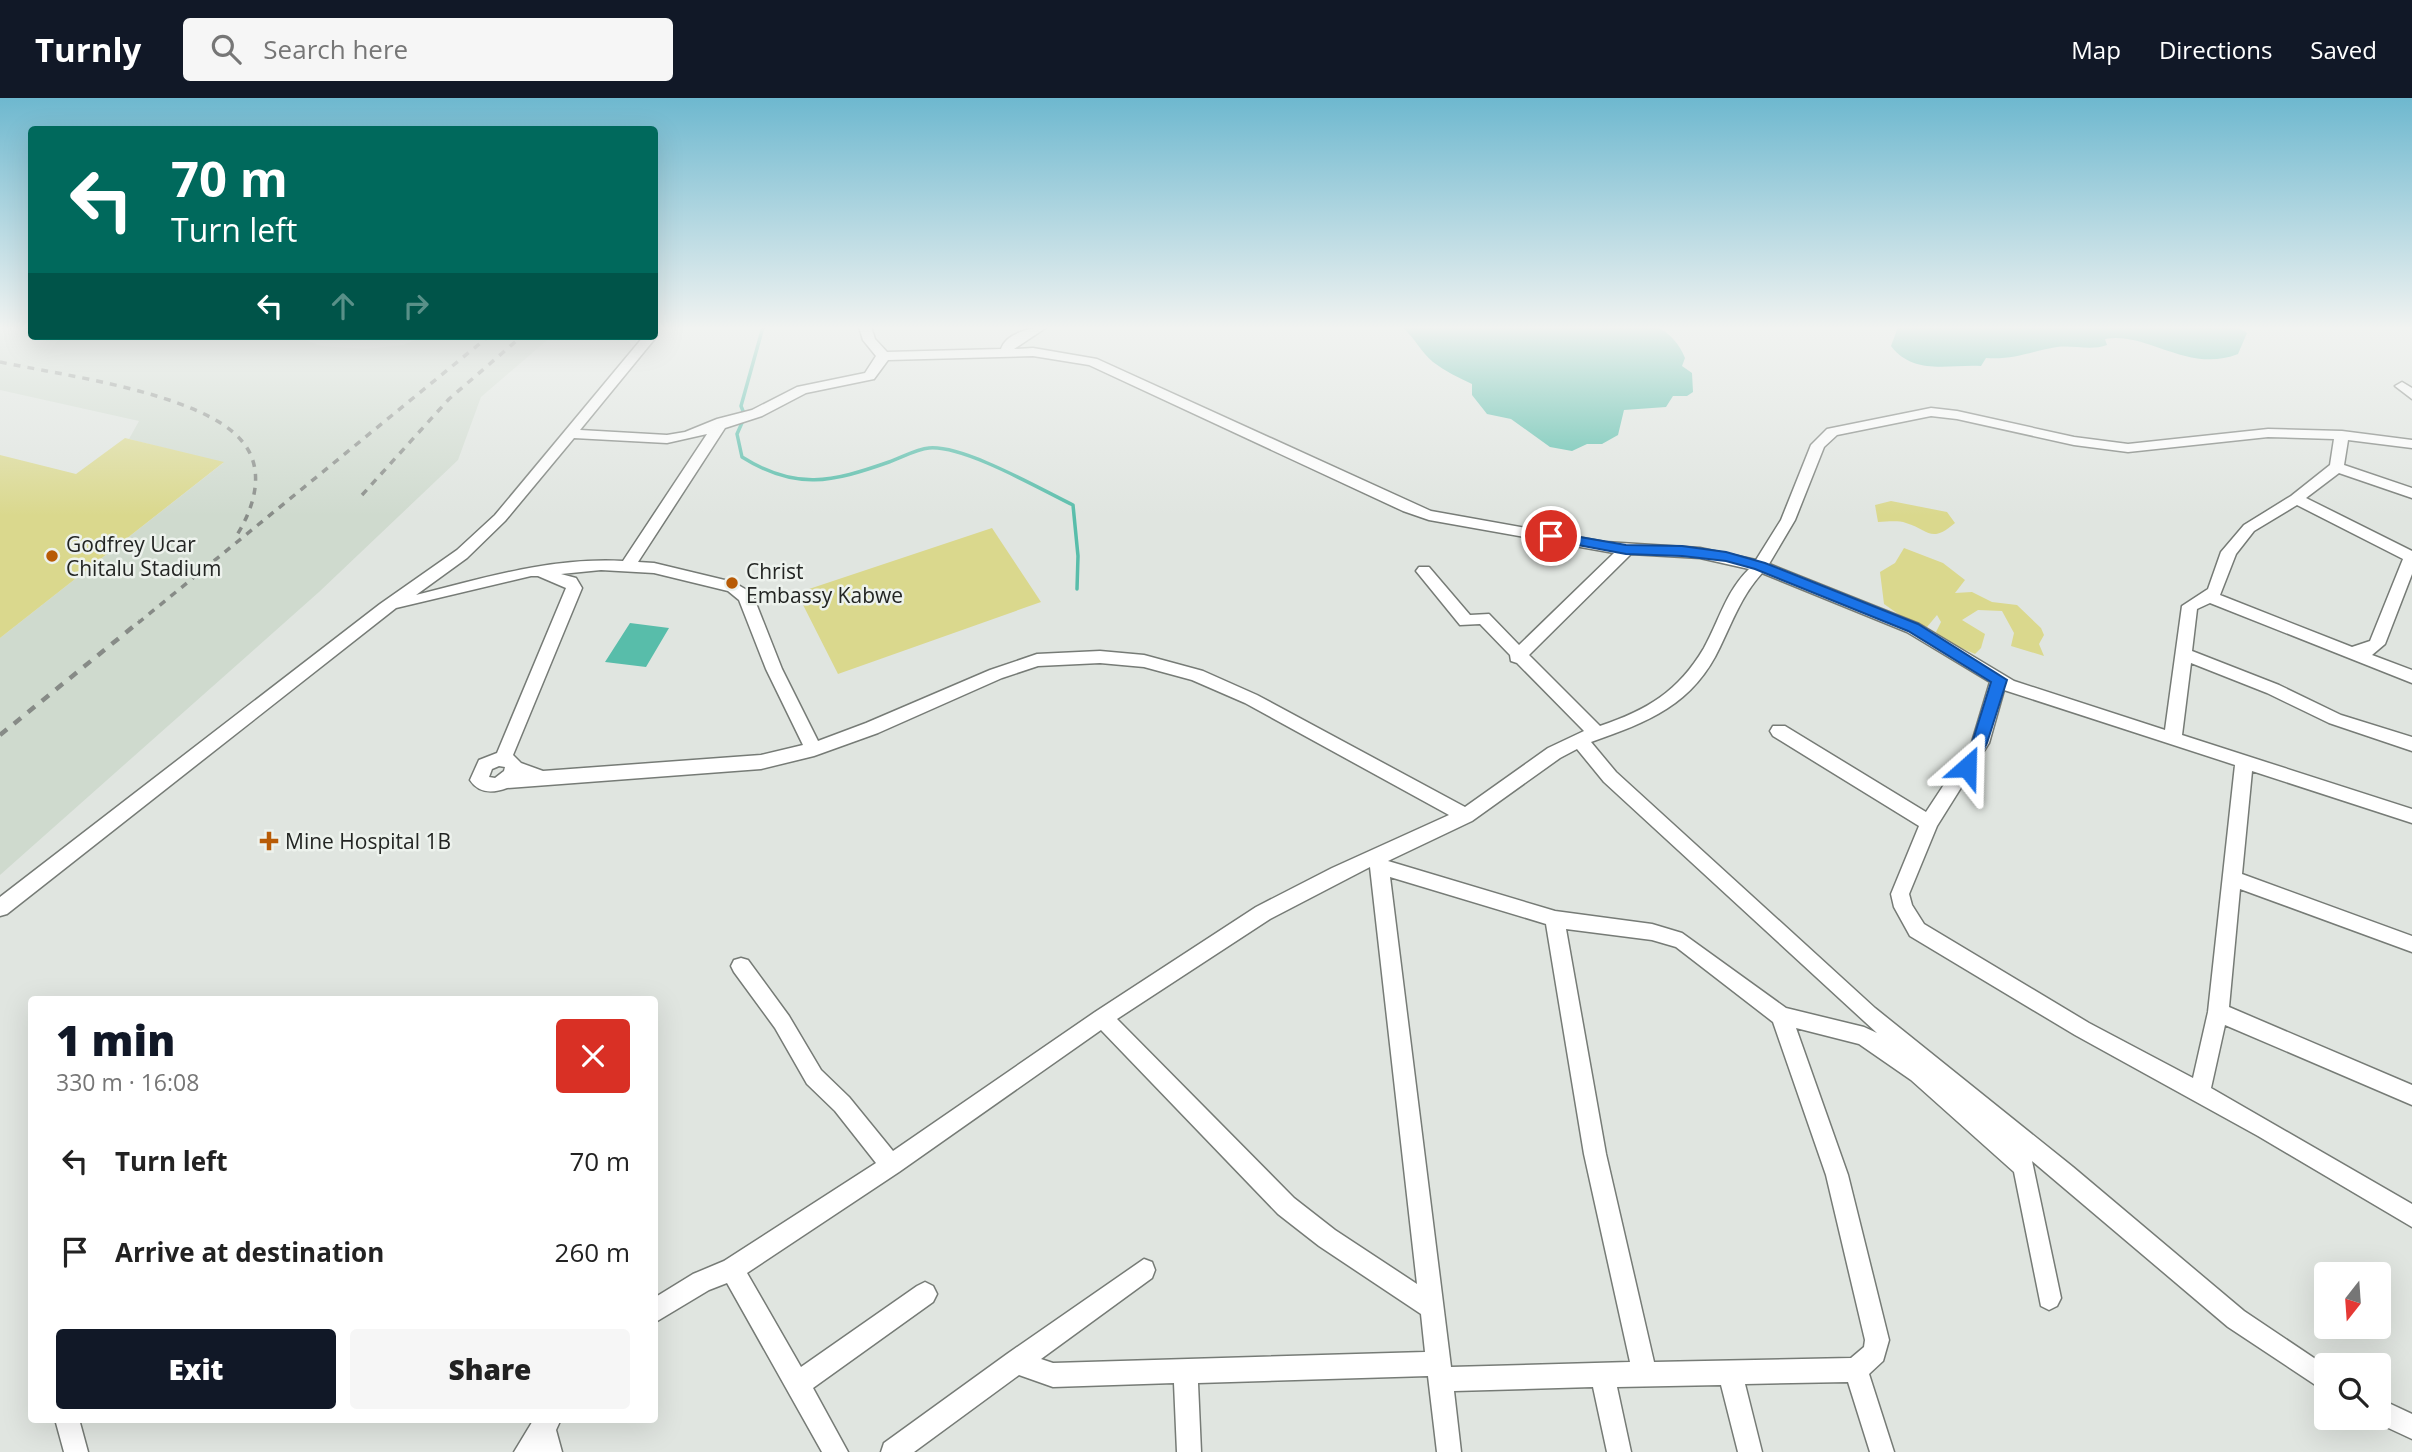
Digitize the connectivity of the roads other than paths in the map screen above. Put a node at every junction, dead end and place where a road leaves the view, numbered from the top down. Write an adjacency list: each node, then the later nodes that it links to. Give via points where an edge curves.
1 (607, 390): 5 (street)
2 (802, 390): 4 (street, via 757,413)
3 (1153, 390): 11 (street, via 1349,483 1429,515)
4 (728, 421): 5 (street, via 667,439); 13 (street)
5 (571, 434): 15 (street, via 500,518)
6 (2342, 435): 7 (street); 8 (street); 14 (street, via 2243,435 2128,448 1931,412 1832,432 1818,446 1788,520)
7 (2412, 444)
8 (2337, 467): 9 (street); 10 (street)
9 (2412, 493)
10 (2296, 499): 12 (street); 19 (street, via 2237,540)
11 (1626, 550): 14 (street, via 1700,553); 23 (street)
12 (2411, 557): 21 (street, via 2377,644)
13 (628, 565): 16 (street); 30 (street, via 714,580 741,591)
14 (1760, 566): 25 (street, via 1913,628); 27 (street, via 1739,588 1711,650 1681,692 1660,707)
15 (441, 568): 18 (street, via 449,578); 20 (street)
16 (531, 571): 18 (street); 30 (street, via 561,578 574,588 507,769 540,778 708,768)
17 (1424, 571): 23 (street, via 1466,621 1483,618)
18 (470, 584): 20 (street)
19 (2210, 597): 21 (street); 22 (street, via 2190,606)
20 (386, 608): 37 (street)
21 (2352, 653): 24 (street)
22 (2184, 654): 28 (street); 29 (street, via 2317,712)
23 (1517, 657): 27 (street)
24 (2412, 677)
25 (1999, 680): 28 (street); 34 (street, via 1980,743)
26 (1779, 731): 34 (street)
27 (1588, 737): 32 (street, via 1538,763); 58 (street, via 1610,777 1868,1014 2236,1319)
28 (2173, 737): 31 (street)
29 (2412, 744)
30 (814, 749): 32 (street, via 1037,660 1100,657 1144,661 1198,675 1262,705)
31 (2244, 761): 33 (street); 36 (street)
32 (1466, 816): 35 (street)
33 (2412, 816)
34 (1929, 823): 44 (street, via 1900,894 1917,930)
35 (1380, 862): 38 (street); 43 (street, via 1339,873 1264,913); 52 (street)
36 (2232, 878): 39 (street); 41 (street)
37 (0, 908)
38 (1555, 919): 42 (street, via 1652,932 1682,941); 59 (street, via 1595,1154)
39 (2412, 944)
40 (741, 967): 46 (street, via 782,1022 814,1077)
41 (2218, 1012): 44 (street); 45 (street)
42 (1781, 1016): 51 (street, via 1864,1036 1919,1073 2017,1160 2026,1175); 55 (street, via 1837,1175 1877,1340 1875,1353)
43 (1102, 1018): 46 (street); 52 (street, via 1286,1206)
44 (2200, 1093): 47 (street)
45 (2412, 1095)
46 (891, 1165): 48 (street)
47 (2412, 1216)
48 (732, 1269): 53 (street); 62 (street)
49 (1144, 1270): 54 (street)
50 (925, 1294): 62 (street)
51 (2049, 1298)
52 (1430, 1307): 57 (street)
53 (658, 1309)
54 (1015, 1362): 56 (street, via 1053,1375); 70 (street)
55 (1856, 1370): 60 (street); 75 (street)
56 (1186, 1371): 57 (street); 71 (street)
57 (1439, 1372): 61 (street); 72 (street)
58 (2314, 1372)
59 (1645, 1374): 60 (street); 61 (street)
60 (1730, 1374): 74 (street)
61 (1604, 1375): 73 (street)
62 (797, 1384): 69 (street)
63 (2391, 1416): 65 (street)
64 (68, 1423): 67 (street)
65 (2412, 1427)
66 (547, 1433): 68 (street)
67 (76, 1452)
68 (526, 1452)
69 (836, 1452)
70 (893, 1452)
71 (1189, 1452)
72 (1448, 1452)
73 (1619, 1452)
74 (1750, 1452)
75 (1882, 1452)

